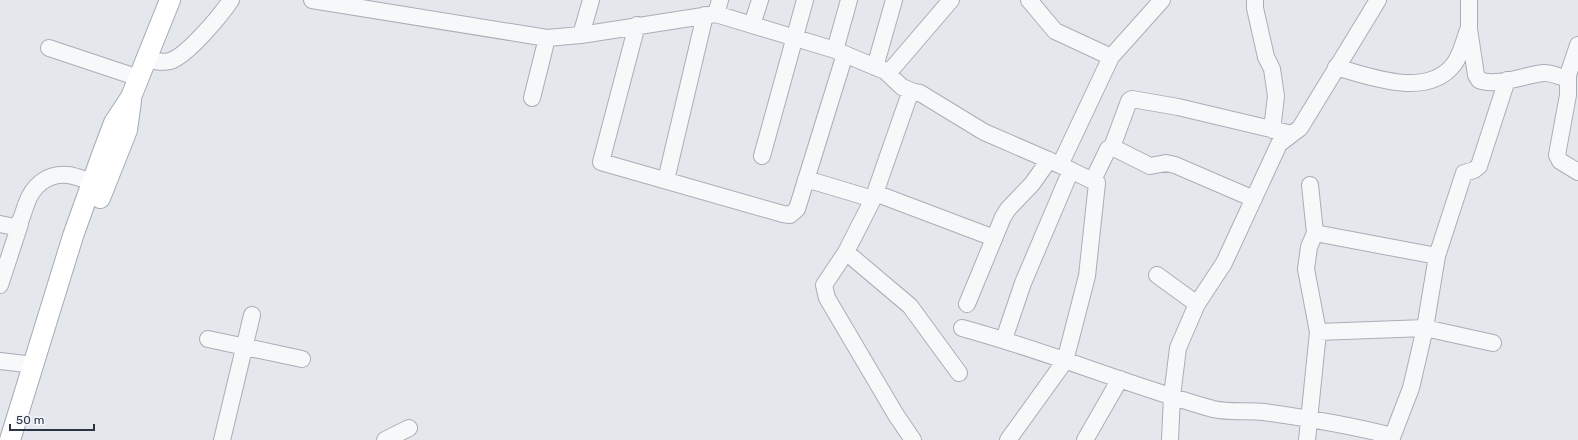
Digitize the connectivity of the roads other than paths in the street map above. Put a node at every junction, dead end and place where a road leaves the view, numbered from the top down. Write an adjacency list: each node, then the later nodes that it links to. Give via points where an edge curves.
1 (170, 0): 26 (main road)
2 (231, 0): 26 (street, via 214,23 172,61)
3 (312, 0): 20 (street)
4 (591, 0): 19 (street)
5 (760, 0): 17 (street)
6 (805, 0): 21 (street)
7 (849, 0): 24 (street)
8 (894, 0): 28 (street)
9 (951, 0): 28 (street, via 895,67)
10 (1029, 0): 25 (street, via 1055,31)
11 (1162, 0): 25 (street)
12 (1255, 0): 35 (street, via 1276,96)
13 (1378, 0): 27 (street)
14 (1469, 0): 18 (street)
15 (714, 10): 16 (street); 17 (street); 42 (street)
16 (637, 25): 19 (street); 42 (street, via 601,162)
17 (752, 25): 21 (street)
18 (1469, 29): 27 (street, via 1453,66 1425,82 1385,82); 31 (street, via 1477,77 1483,82)
19 (581, 35): 20 (street)
20 (547, 38): 34 (street)
21 (794, 38): 24 (street); 38 (street)
22 (1578, 44): 30 (street)
23 (49, 48): 29 (street)
24 (840, 52): 28 (street); 41 (street)
25 (1111, 57): 39 (street)
26 (146, 59): 29 (main road)
27 (1336, 67): 36 (street, via 1300,128)
28 (880, 69): 32 (street)
29 (139, 78): 33 (main road)
30 (1568, 79): 31 (street, via 1545,72); 40 (street, via 1568,95 1557,155 1560,161)
31 (1507, 80): 53 (street, via 1479,166 1464,173)
32 (914, 92): 39 (street, via 920,93 984,132); 46 (street, via 909,96)
33 (131, 97): 44 (main road, via 114,123); 77 (main road, via 127,130 99,201)
34 (532, 98)
35 (1272, 130): 36 (street); 37 (street, via 1178,107 1132,99)
36 (1292, 134): 47 (street, via 1279,144)
37 (1112, 147): 43 (street, via 1108,149); 47 (street, via 1150,166 1166,162)
38 (762, 156)
39 (1060, 165): 43 (street); 51 (street, via 1032,184 1008,209); 63 (street)
40 (1578, 172)
41 (806, 179): 42 (street, via 797,209 790,215); 46 (street)
42 (666, 180)
43 (1093, 180): 68 (street, via 1098,187 1087,276)
44 (92, 182): 49 (street, via 69,175 36,184 27,201); 69 (main road)
45 (1310, 186): 50 (street)
46 (874, 196): 51 (street); 52 (street)
47 (1254, 198): 57 (street, via 1224,263)
48 (0, 224): 49 (street, via 16,227)
49 (20, 224): 55 (street)
50 (1315, 233): 53 (street); 61 (street, via 1309,247 1306,268)
51 (994, 238): 56 (street)
52 (846, 252): 70 (street, via 910,306); 80 (street, via 824,285 824,291)
53 (1437, 256): 60 (street)
54 (1157, 275): 57 (street)
55 (0, 286)
56 (967, 304)
57 (1198, 304): 72 (street, via 1178,348)
58 (252, 315): 65 (street)
59 (962, 328): 63 (street)
60 (1425, 328): 61 (street); 64 (street); 75 (street, via 1411,388)
61 (1318, 332): 73 (street)
62 (208, 339): 65 (street)
63 (1004, 339): 68 (street)
64 (1493, 343)
65 (243, 348): 66 (street); 78 (street)
66 (302, 359)
67 (0, 361): 69 (street)
68 (1065, 361): 71 (street); 81 (street)
69 (34, 365): 76 (main road)
70 (959, 373)
71 (1120, 379): 72 (street); 82 (street)
72 (1172, 396): 73 (street, via 1214,409 1257,411); 83 (street)
73 (1309, 418): 75 (street, via 1359,428); 84 (street)
74 (409, 428): 79 (street)
75 (1391, 438)
76 (10, 440)
77 (21, 440)
78 (222, 440)
79 (385, 440)
80 (913, 440)
81 (1008, 440)
82 (1085, 440)
83 (1170, 440)
84 (1307, 440)

